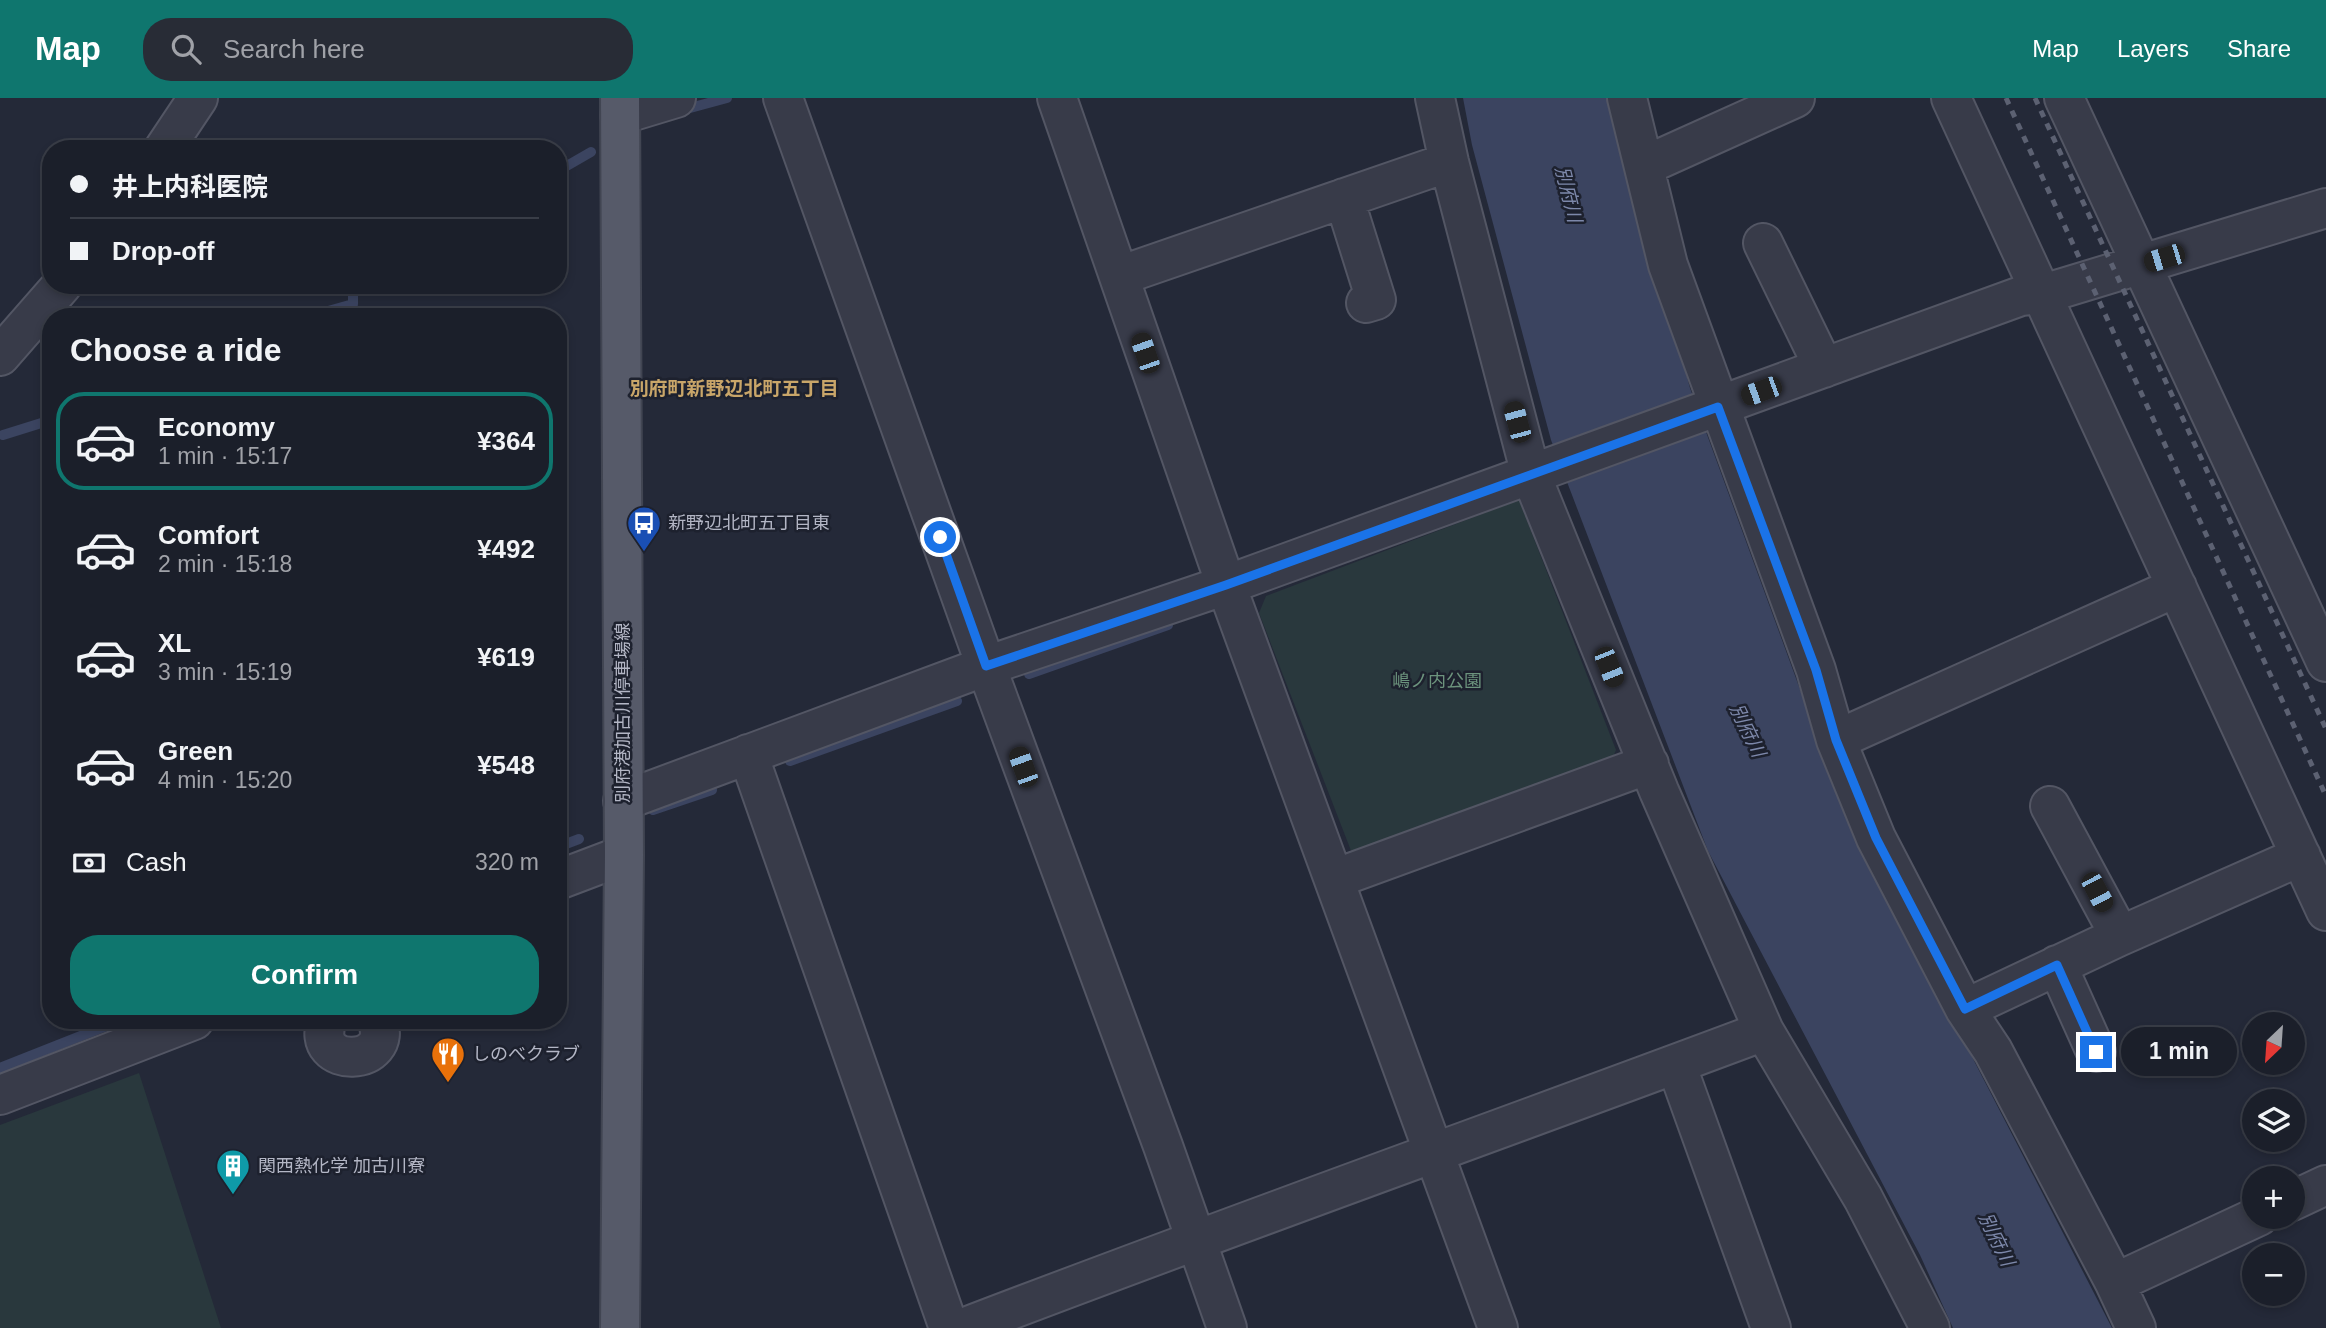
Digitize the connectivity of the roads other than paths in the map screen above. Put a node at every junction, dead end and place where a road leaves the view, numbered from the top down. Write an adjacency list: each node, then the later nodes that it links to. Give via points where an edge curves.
1 (198, 98): 11 (street)
2 (676, 98): 10 (street)
3 (783, 98): 29 (street)
4 (1057, 98): 18 (street)
5 (1435, 98): 12 (street)
6 (1627, 98): 13 (street)
7 (1795, 98): 13 (street)
8 (1951, 98): 20 (street)
9 (2064, 98): 17 (street)
10 (620, 107): 33 (main road, 別府港加古川停車場線)
11 (170, 140)
12 (1449, 162): 14 (street); 25 (street)
13 (1644, 166): 24 (street, via 1668,265)
14 (1344, 198): 18 (street); 21 (street, via 1376,300)
15 (2326, 208): 17 (street)
16 (1763, 243): 23 (street)
17 (2141, 265): 20 (street); 28 (street)
18 (1119, 276): 26 (street)
19 (54, 294): 22 (street)
20 (2042, 294): 23 (street, via 2021,296); 27 (street)
21 (1366, 303)
22 (0, 356)
23 (1824, 368): 24 (street)
24 (1718, 407): 25 (street); 30 (street, via 1816,670)
25 (1531, 475): 26 (street); 32 (street)
26 (1226, 585): 29 (street); 38 (street)
27 (2177, 587): 30 (street); 36 (street)
28 (2326, 663)
29 (986, 666): 31 (street); 54 (street)
30 (1836, 740): 42 (street, via 1876,838)
31 (748, 754): 33 (street); 57 (street)
32 (1649, 764): 38 (street); 46 (street)
33 (623, 801): 35 (main road, 別府港加古川停車場線)
34 (2050, 806): 40 (street)
35 (624, 855): 37 (street); 56 (main road, 別府港加古川停車場線)
36 (2301, 856): 39 (street); 40 (street)
37 (567, 877)
38 (1334, 879): 50 (street)
39 (2326, 911)
40 (2120, 936): 41 (street)
41 (2057, 965): 42 (street); 47 (street)
42 (1965, 1009): 55 (street, via 1993,1051)
43 (171, 1029): 49 (street)
44 (326, 1029): 45 (street, via 330,1048 351,1059 373,1048)
45 (378, 1029)
46 (1764, 1031): 48 (street); 62 (street, via 1863,1198)
47 (2096, 1052)
48 (1676, 1064): 50 (street); 61 (street)
49 (0, 1095)
50 (1434, 1154): 54 (street); 60 (street)
51 (2326, 1185): 52 (street)
52 (2305, 1195)
53 (2242, 1224): 55 (street)
54 (1196, 1239): 58 (street); 59 (street)
55 (2115, 1283): 63 (street)
56 (620, 1328)
57 (949, 1328)
58 (963, 1328)
59 (1227, 1328)
60 (1498, 1328)
61 (1772, 1328)
62 (1930, 1328)
63 (2136, 1328)

